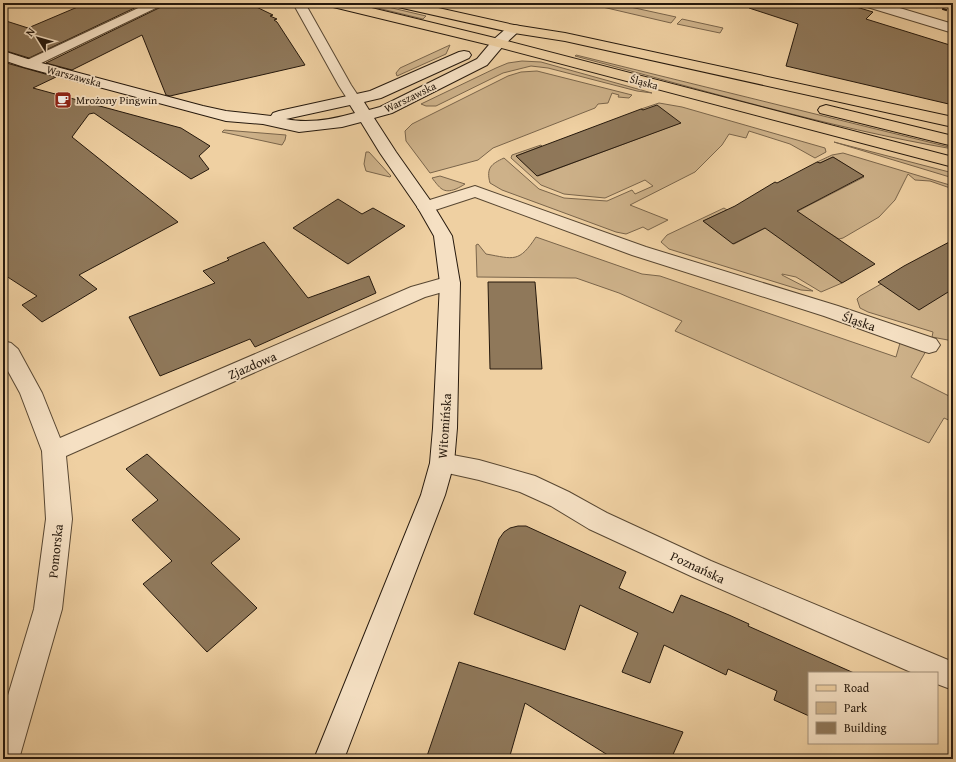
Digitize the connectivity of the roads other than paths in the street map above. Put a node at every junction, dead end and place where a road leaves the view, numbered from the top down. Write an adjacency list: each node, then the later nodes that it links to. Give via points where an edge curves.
1 (158, 3): 10 (lane)
2 (334, 3): 8 (main road, Śląska)
3 (398, 3): 6 (main road, Śląska)
4 (869, 3): 7 (street)
5 (300, 6): 11 (lane)
6 (514, 29): 8 (street, Warszawska); 14 (main road, Śląska, via 565,37); 15 (main road, via 559,44)
7 (953, 29)
8 (498, 43): 11 (street, Warszawska, via 464,55 375,95); 12 (street, Warszawska, via 482,62 386,110); 16 (main road, Śląska)
9 (3, 55): 10 (street, Warszawska)
10 (29, 64): 13 (street, Warszawska, via 226,116)
11 (355, 100): 12 (street, Witomińska); 13 (street, Warszawska)
12 (365, 116): 13 (street, Warszawska, via 342,122 299,127); 17 (street, Witomińska)
13 (263, 119)
14 (953, 122)
15 (953, 141)
16 (953, 162)
17 (426, 207): 18 (street, Witomińska, via 443,236); 19 (street, Śląska, via 475,191 639,250)
18 (450, 282): 21 (street, Zjazdowa, via 418,292); 22 (street, Witomińska, via 446,428)
19 (929, 345)
20 (3, 349): 21 (street, Pomorska, via 10,355 32,393)
21 (54, 451): 24 (street, Pomorska, via 59,518 48,609)
22 (442, 463): 23 (street, Poznańska, via 526,483 598,521 702,569); 25 (street, Witomińska, via 433,495)
23 (953, 676)
24 (4, 759)
25 (329, 759)

